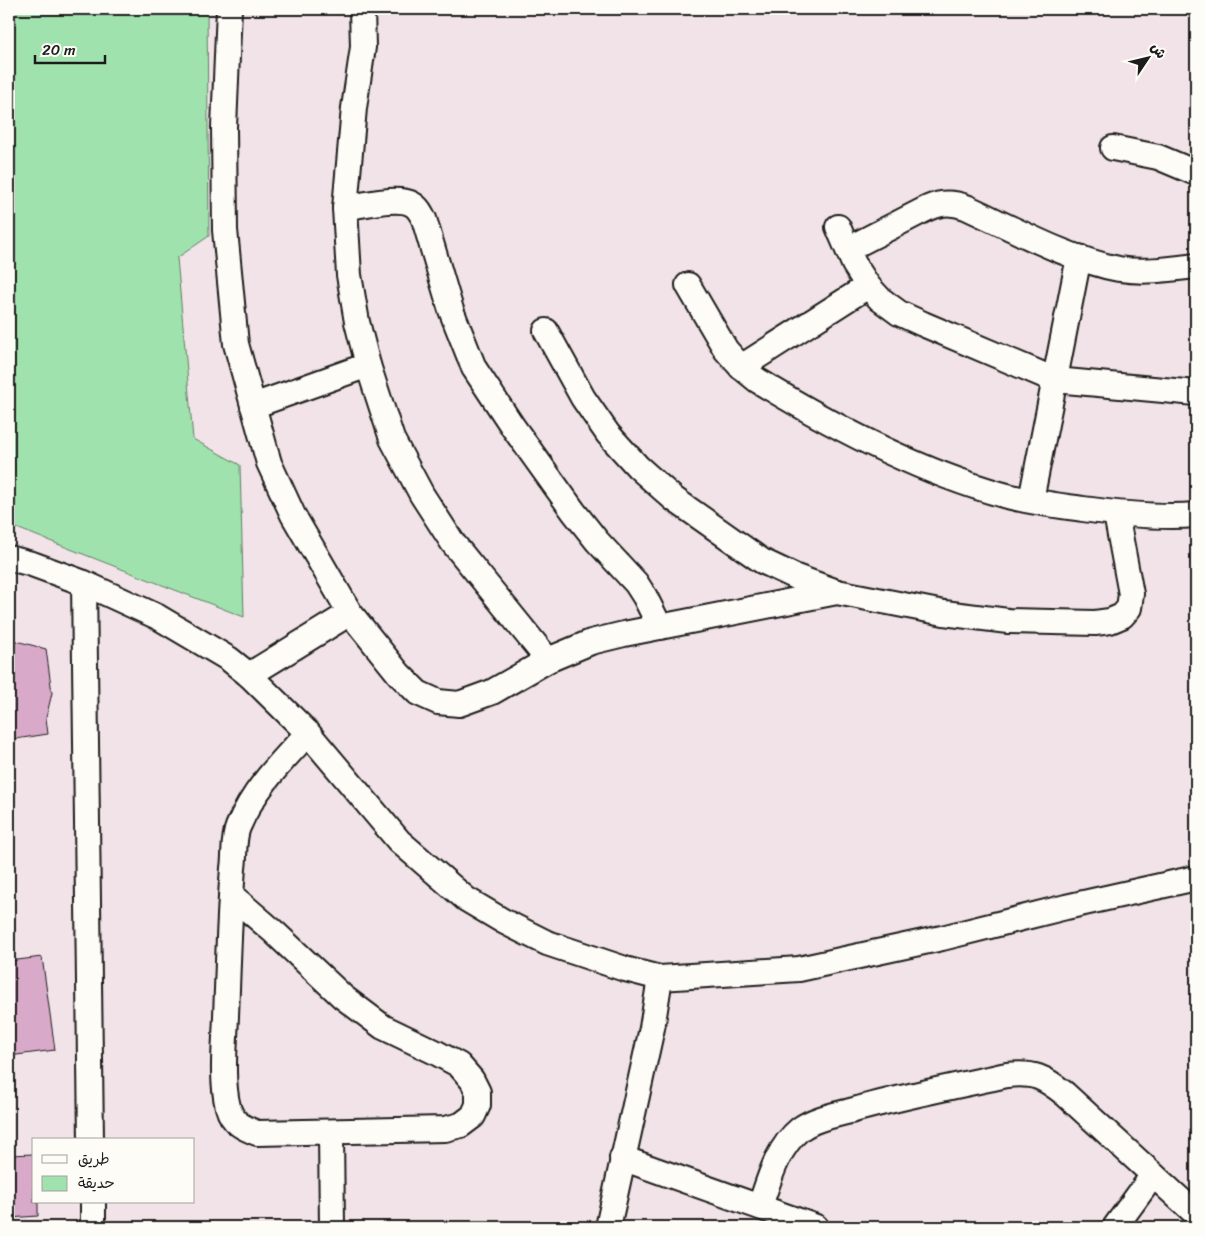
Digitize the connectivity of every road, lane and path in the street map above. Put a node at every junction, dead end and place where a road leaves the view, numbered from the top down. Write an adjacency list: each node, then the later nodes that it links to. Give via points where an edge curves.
1 (229, 9): 17 (street, via 224,127 226,230 236,344)
2 (362, 9): 5 (street, via 363,48)
3 (1113, 148): 4 (street, via 1158,157)
4 (1196, 173)
5 (345, 208): 13 (street, via 349,275); 25 (street, via 401,200 417,208 424,219 451,310 474,368 574,512 636,583)
6 (838, 227): 7 (street)
7 (848, 249): 8 (street, via 934,205 946,203 966,207); 11 (street)
8 (1079, 257): 9 (street, via 1120,269 1153,271); 15 (street)
9 (1196, 266)
10 (688, 285): 14 (street, via 726,350)
11 (868, 286): 14 (street); 15 (street, via 899,313)
12 (546, 331): 23 (street, via 583,398 608,434 674,500 762,561)
13 (368, 365): 17 (street); 26 (street, via 392,439 422,495 453,543)
14 (740, 367): 18 (street, via 777,392 917,466 1001,494)
15 (1055, 380): 16 (street); 18 (street)
16 (1196, 394)
17 (253, 406): 24 (street, via 269,463 289,507)
18 (1031, 500): 19 (street)
19 (1116, 514): 20 (street); 23 (street, via 1131,594 1129,608 1122,616 1110,621 1008,621 944,613)
20 (1196, 515)
21 (9, 558): 22 (street)
22 (84, 583): 27 (street, via 166,622 229,658); 33 (street)
23 (837, 592): 25 (street)
24 (350, 613): 26 (street, via 399,674 418,693 438,702 459,704 492,692); 27 (street)
25 (660, 627): 26 (street, via 591,642)
26 (548, 660)
27 (249, 675): 28 (street)
28 (308, 733): 30 (street, via 251,799 237,829); 31 (street, via 399,841 466,898 547,943)
29 (1196, 878): 31 (street, via 799,969)
30 (231, 895): 32 (street, via 225,1053 228,1109 242,1128 257,1133); 32 (street, via 343,997 384,1028 458,1065 478,1092 478,1105 473,1116 461,1125 445,1129)
31 (660, 978): 34 (street, via 652,1028)
32 (331, 1132): 40 (street)
33 (91, 1138)
34 (622, 1158): 37 (street); 41 (street)
35 (1153, 1175): 37 (street, via 1066,1094 1040,1076 1024,1073 875,1104 823,1118 801,1129 787,1143 774,1166); 38 (street); 43 (street)
36 (93, 1204): 39 (street)
37 (760, 1206): 42 (street)
38 (1196, 1214)
39 (93, 1227)
40 (332, 1227)
41 (608, 1227)
42 (816, 1227)
43 (1115, 1227)

